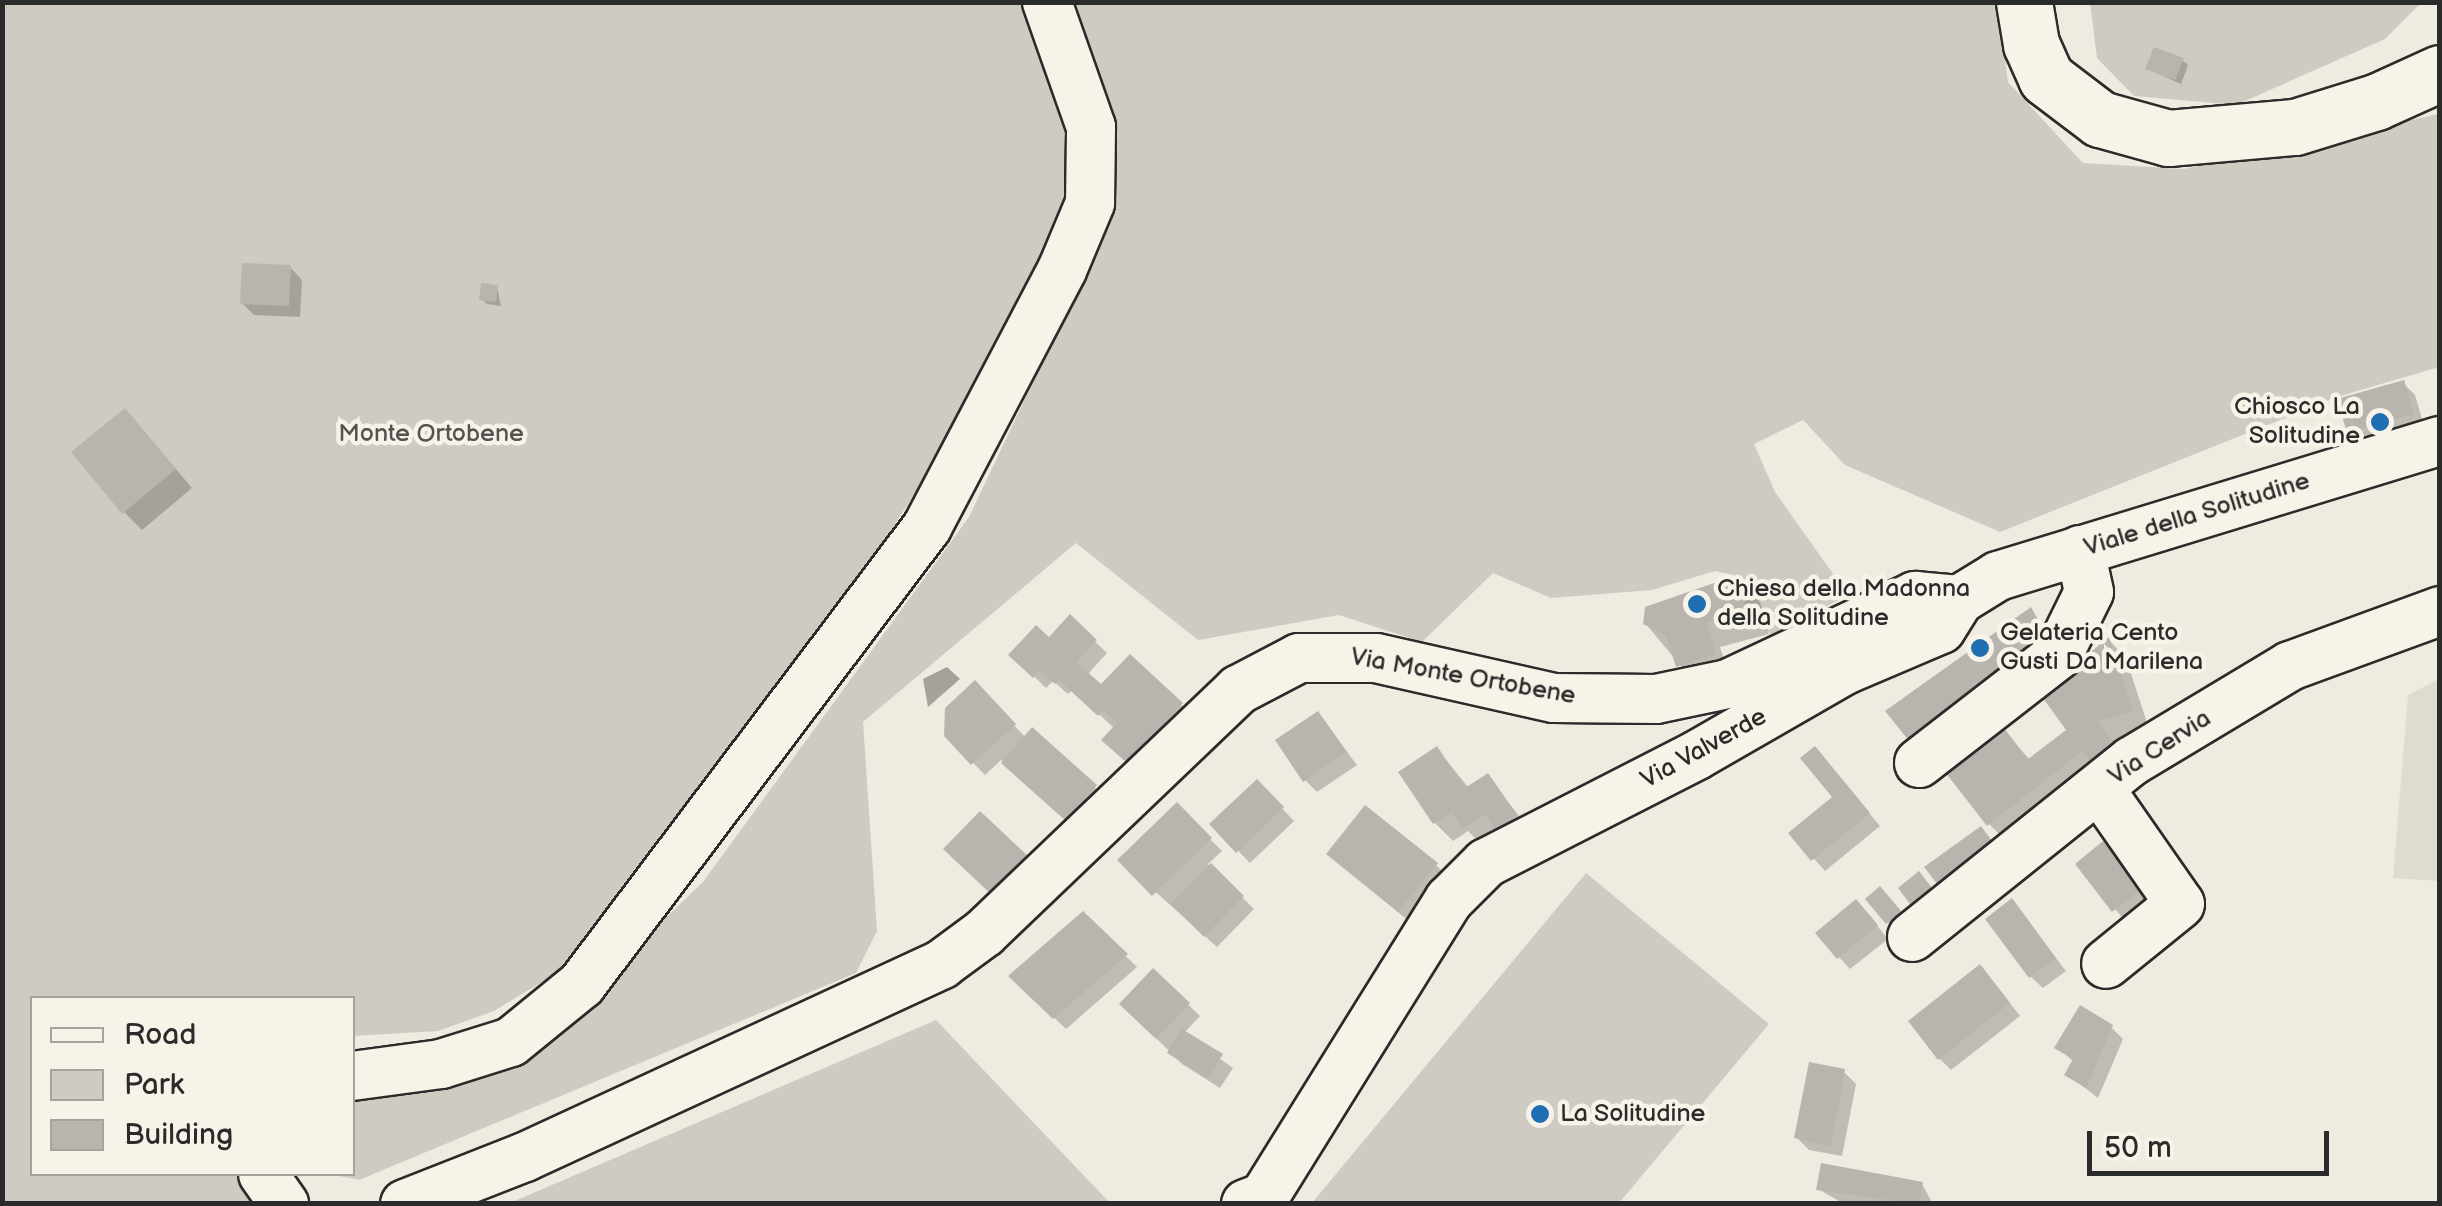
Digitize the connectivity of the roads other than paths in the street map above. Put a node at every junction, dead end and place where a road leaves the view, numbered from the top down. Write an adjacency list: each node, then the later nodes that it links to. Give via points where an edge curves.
1 (1047, 2): 12 (street, via 1091,127 1090,203 1062,270 927,527 582,984 511,1042 441,1064)
2 (2024, 2): 3 (main road, via 2030,44 2046,78 2100,118 2168,138 2295,127)
3 (2440, 73)
4 (2440, 441): 5 (street, Viale della Solitudine)
5 (2080, 550): 6 (street, Viale della Solitudine, via 1998,576); 8 (street, via 2089,592 2058,655)
6 (1959, 600): 14 (street, Via Valverde, via 1940,629 1845,670 1698,755 1486,863 1449,900); 16 (street, Via Monte Ortobene, via 1915,596 1728,684 1656,699 1554,698 1376,658 1298,658 1263,672 1224,702 984,933 942,964 526,1157)
7 (2440, 611): 9 (street, Via Cervia, via 2290,666)
8 (1919, 762)
9 (2098, 788): 10 (street, Via Cervia); 11 (street, via 2180,904)
10 (1912, 937)
11 (2106, 964)
12 (355, 1076)
13 (264, 1176): 15 (street)
14 (1261, 1201)
15 (284, 1204)
16 (404, 1204)

